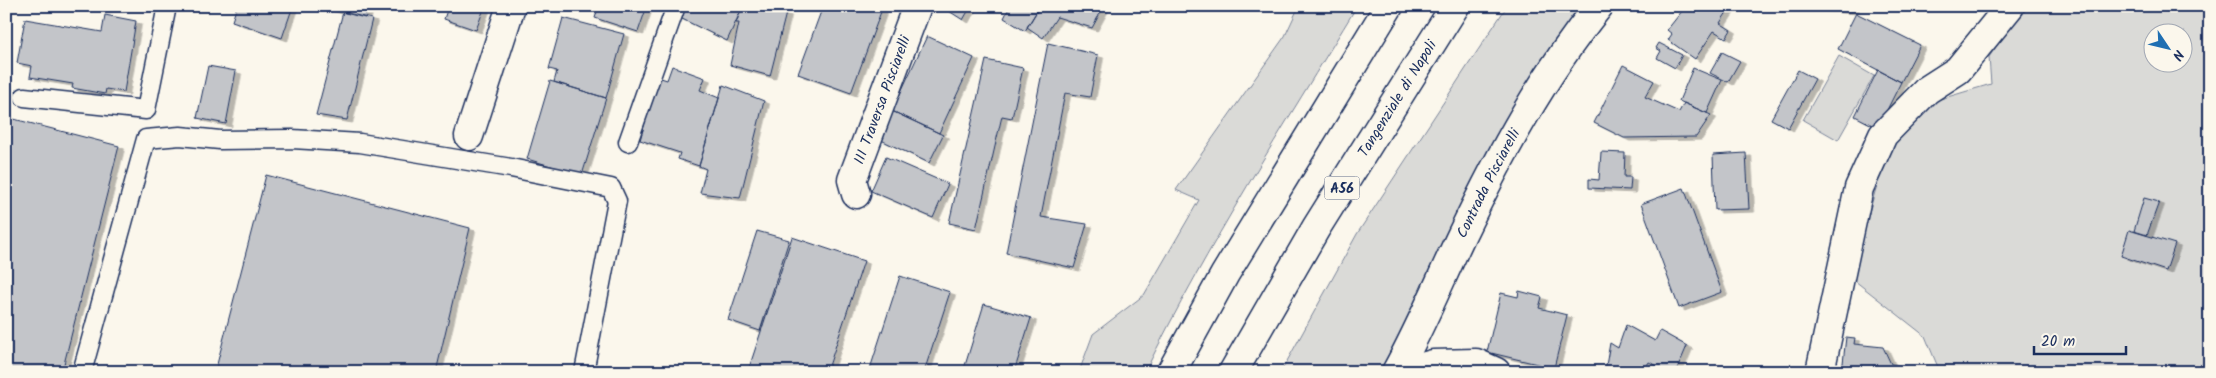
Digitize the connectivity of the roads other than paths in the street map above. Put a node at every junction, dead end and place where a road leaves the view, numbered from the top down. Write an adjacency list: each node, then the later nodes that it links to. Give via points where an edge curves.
1 (167, 6): 9 (lane, via 146,110)
2 (511, 6): 10 (main road)
3 (676, 6): 11 (lane)
4 (916, 6): 12 (main road, III Traversa Pisciarelli, via 852,180)
5 (1389, 6): 15 (main road, via 1225,274)
6 (1455, 6): 16 (main road, Tangenziale di Napoli / A56, via 1316,228)
7 (1599, 6): 17 (main road, Contrada Pisciarelli, via 1579,30 1532,102 1463,232)
8 (2010, 6): 20 (main road, via 1958,70 1927,90 1884,135 1859,188)
9 (24, 97)
10 (469, 136)
11 (628, 142)
12 (856, 194)
13 (82, 372): 14 (lane, via 146,139 180,136 360,143 611,188 617,201)
14 (584, 372)
15 (1171, 372)
16 (1233, 372)
17 (1396, 372)
18 (1405, 372): 19 (main road, via 1434,364 1476,364)
19 (1496, 372)
20 (1820, 372)

